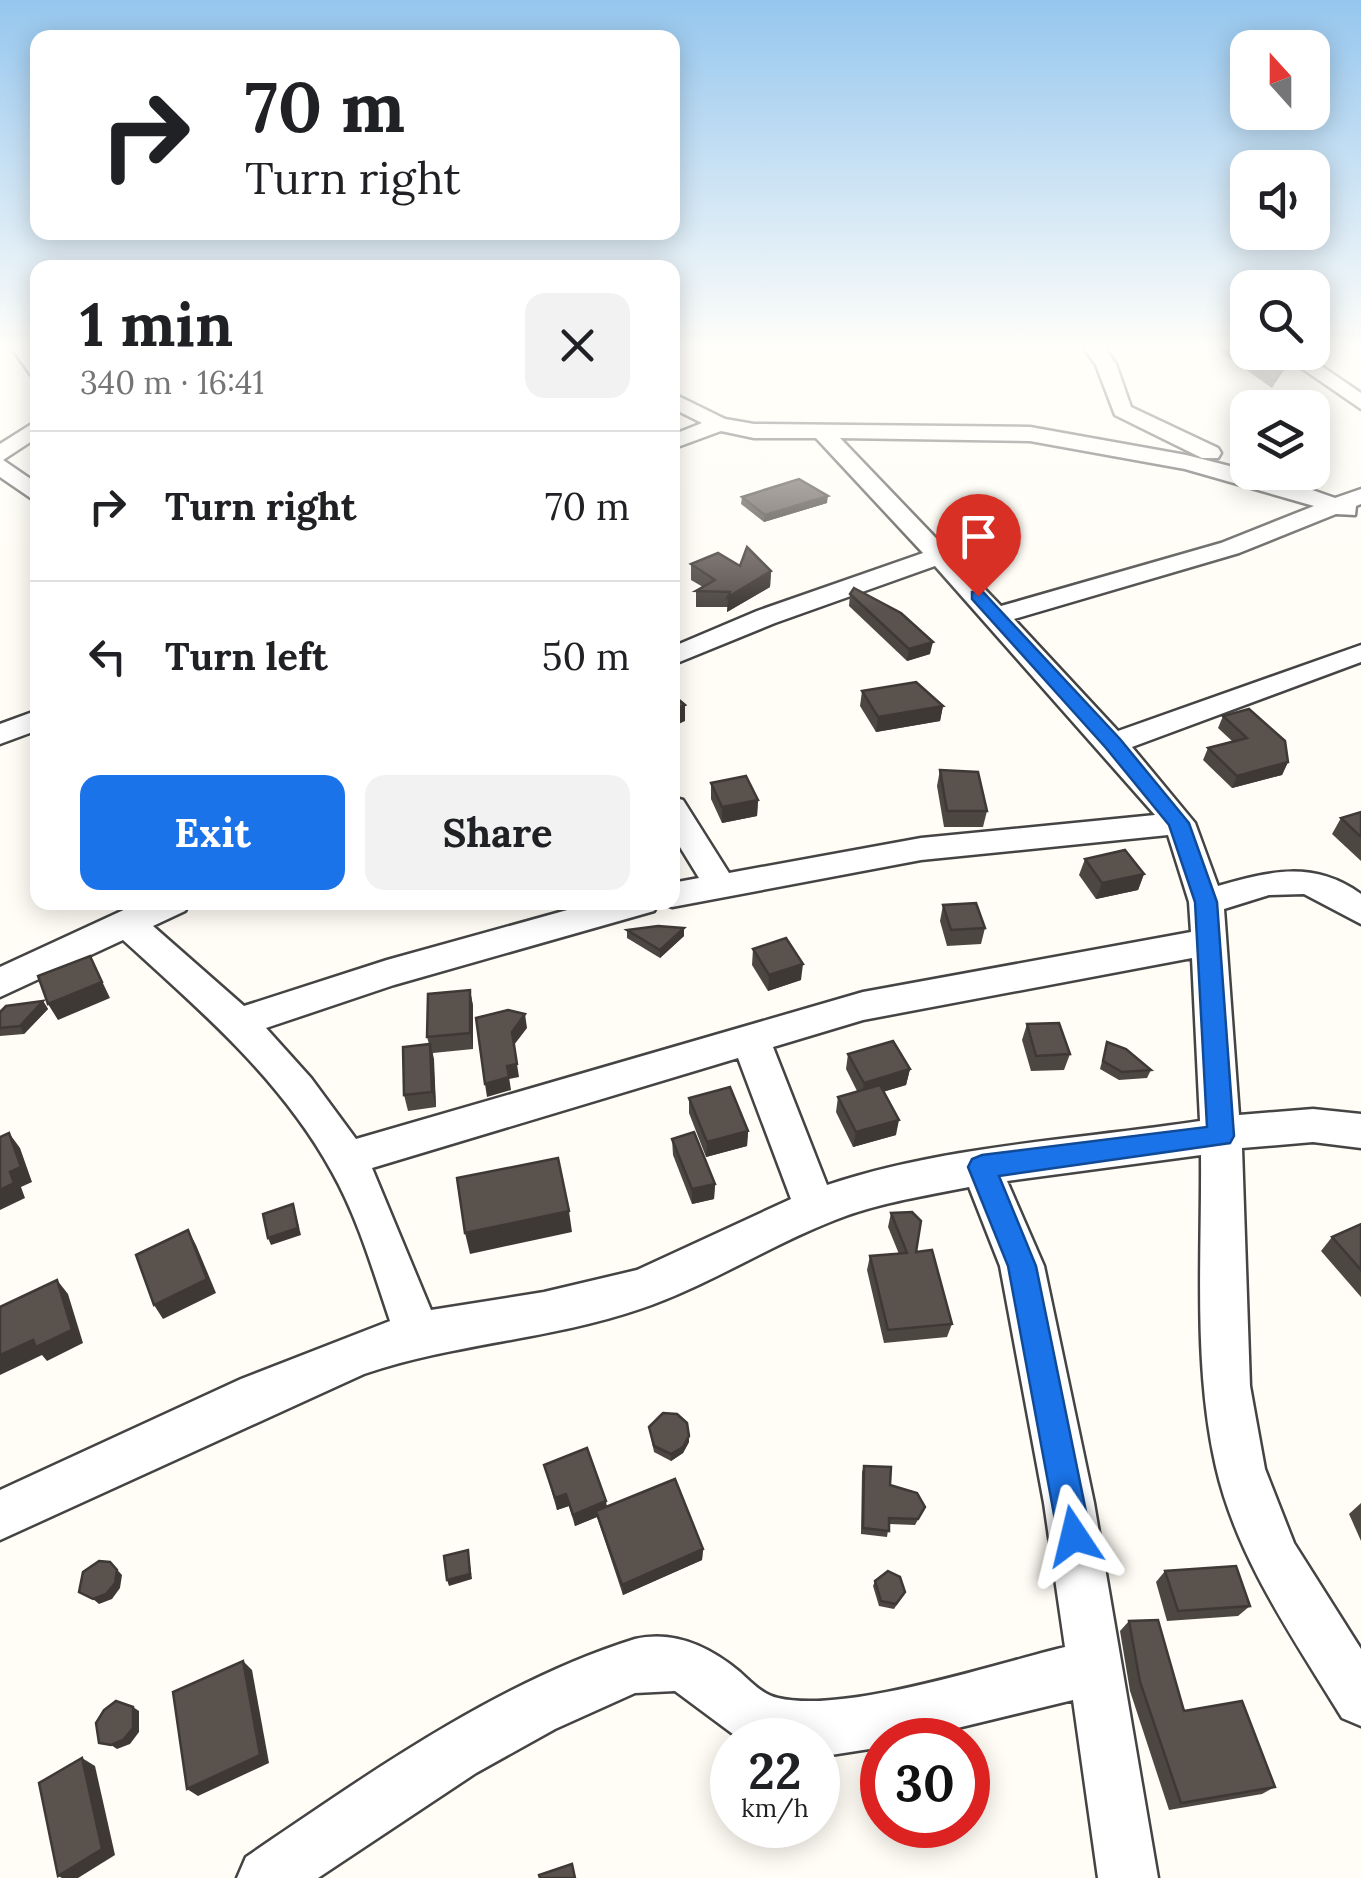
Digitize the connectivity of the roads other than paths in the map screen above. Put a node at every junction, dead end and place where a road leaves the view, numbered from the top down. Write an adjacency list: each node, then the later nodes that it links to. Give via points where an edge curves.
1 (30, 435): 6 (street)
2 (825, 435): 11 (street)
3 (1034, 435): 7 (street)
4 (1171, 435): 5 (street)
5 (1230, 463)
6 (2, 467): 8 (street)
7 (1230, 473)
8 (30, 490)
9 (1294, 490): 10 (street)
10 (1354, 507): 12 (street)
11 (940, 556): 12 (street); 14 (street)
12 (996, 616): 17 (street)
13 (1361, 653): 17 (street)
14 (680, 654)
15 (30, 722): 16 (street)
16 (0, 735)
17 (1113, 744): 19 (street)
18 (680, 820): 20 (street)
19 (1179, 823): 20 (street, via 920,848); 22 (street)
20 (719, 884): 21 (street)
21 (680, 893)
22 (1206, 902): 25 (street, via 1304,880 1332,888); 27 (street)
23 (158, 910): 26 (street)
24 (613, 910): 29 (street)
25 (1361, 912)
26 (129, 925): 28 (street); 29 (street)
27 (1208, 942): 30 (street, via 916,994); 32 (street)
28 (0, 983)
29 (238, 1023): 33 (street)
30 (750, 1038): 33 (street); 35 (street)
31 (1361, 1130): 32 (street, via 1336,1125)
32 (1220, 1136): 34 (street); 39 (street, via 1227,1386 1241,1469 1274,1559)
33 (346, 1159): 36 (street)
34 (982, 1167): 35 (street); 38 (street, via 1022,1266)
35 (815, 1208): 36 (street, via 665,1281 581,1306)
36 (417, 1334): 37 (street, via 258,1394)
37 (0, 1515)
38 (1096, 1667): 40 (street, via 806,1731 746,1712 682,1663 651,1662 544,1704 446,1758); 41 (street)
39 (1361, 1700)
40 (267, 1878)
41 (1128, 1878)

